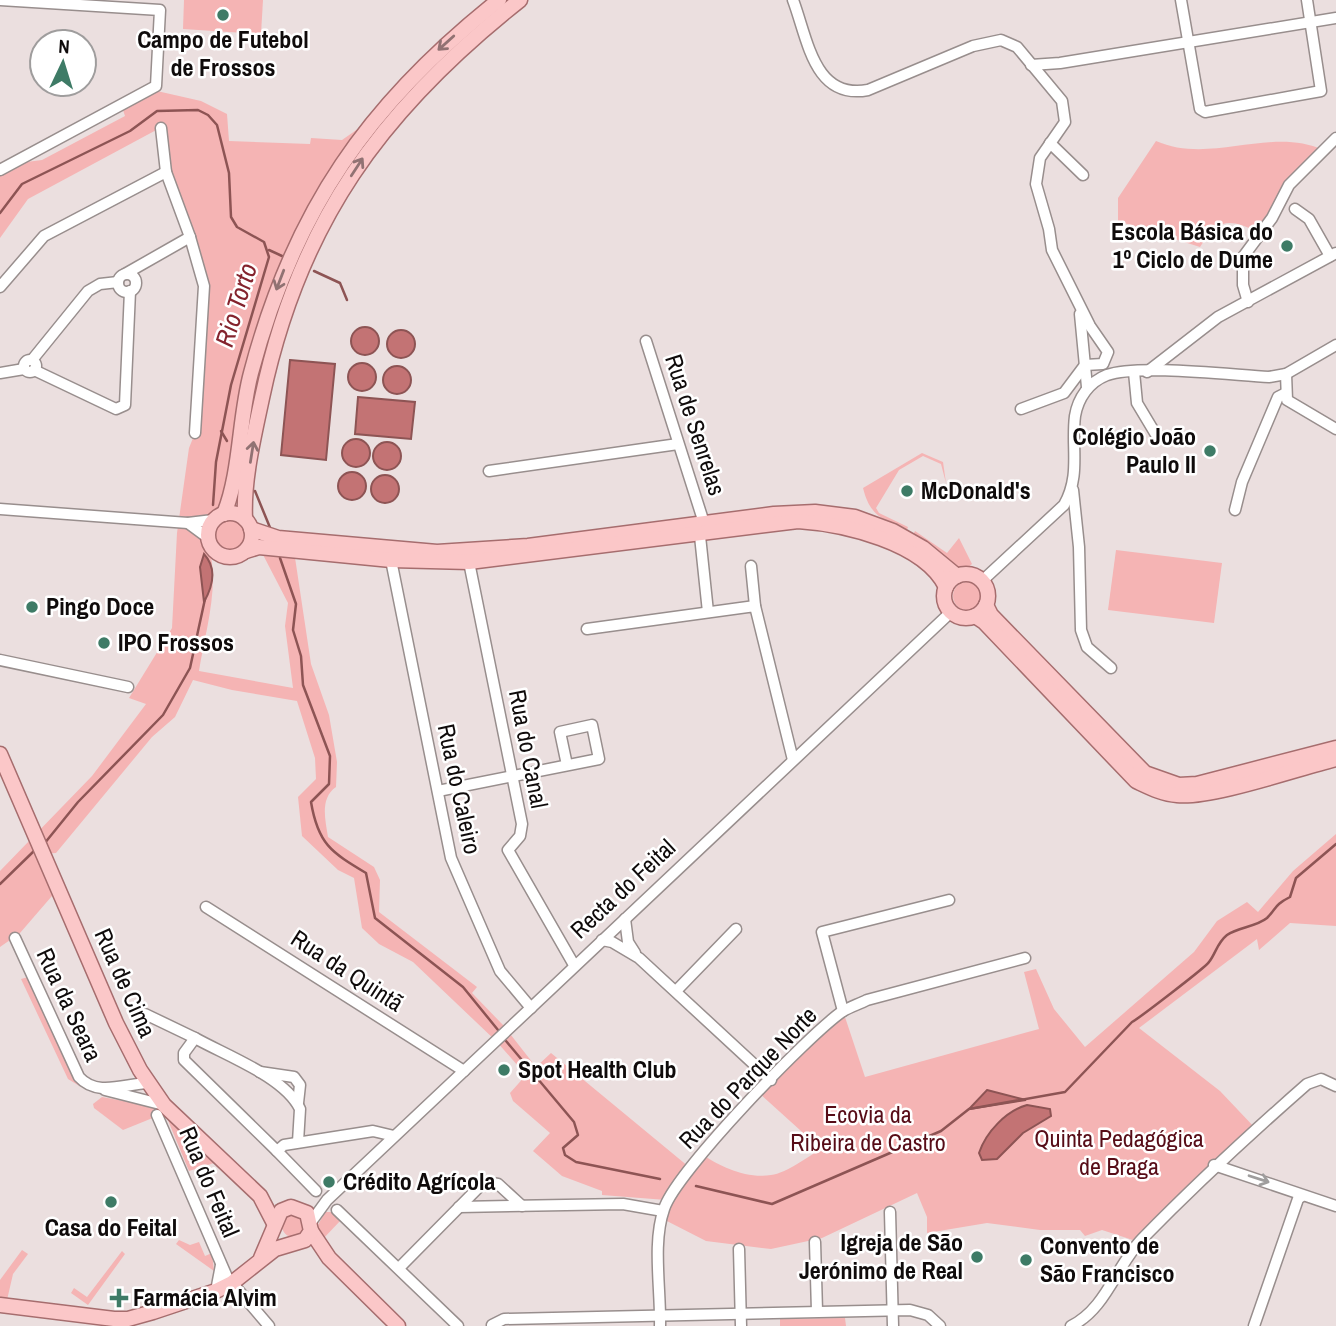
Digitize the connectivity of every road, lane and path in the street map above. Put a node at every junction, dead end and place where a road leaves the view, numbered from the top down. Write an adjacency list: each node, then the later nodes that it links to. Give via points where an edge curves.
1 (0, 0): 7 (street)
2 (499, 0): 46 (main road, one-way to 46, via 448,41 383,107 348,152 309,218 259,342)
3 (520, 0): 48 (main road, one-way to 3, via 245,498 265,382 296,282 322,225 361,159 395,114 459,50)
4 (793, 0): 12 (street, via 818,69 827,82 844,92 868,90 990,42 1011,42)
5 (1181, 0): 10 (street)
6 (1307, 0): 9 (street)
7 (15, 1): 17 (street, via 160,10 156,86)
8 (1336, 18): 9 (street)
9 (1311, 22): 10 (street); 10 (street, via 1322,87 1317,94 1305,96 1205,112 1200,109)
10 (1188, 42): 11 (street)
11 (1060, 63): 12 (street); 13 (street)
12 (1031, 65): 13 (street)
13 (1043, 79): 16 (street, via 1062,102 1066,116)
14 (160, 128): 18 (street)
15 (1336, 138): 26 (street, via 1289,186 1243,257)
16 (1050, 143): 19 (street); 25 (street, via 1036,169 1036,184 1052,250)
17 (0, 170)
18 (166, 172): 21 (street); 24 (street, via 44,236)
19 (1083, 175)
20 (1295, 209): 22 (street, via 1309,219)
21 (190, 237): 23 (street); 39 (street, via 204,286)
22 (1333, 255): 26 (street)
23 (121, 278): 30 (street, via 88,291); 30 (street, via 122,291 130,291 125,405 116,408)
24 (0, 287)
25 (1077, 299): 29 (street); 29 (street, via 1108,352 1103,364)
26 (1248, 302): 32 (street, via 1203,327)
27 (646, 341): 41 (street, Rua de Senrelas)
28 (1336, 345): 34 (street)
29 (1085, 365): 35 (street); 37 (street, via 1063,393)
30 (30, 366): 33 (street)
31 (1134, 372): 32 (street); 35 (street, via 1105,376); 40 (street, via 1137,403)
32 (1147, 372): 34 (street)
33 (0, 373)
34 (1286, 374): 36 (street)
35 (1087, 387): 43 (street, via 1075,419)
36 (1284, 394): 38 (street); 45 (street, via 1278,397 1242,482)
37 (1021, 409)
38 (1336, 429)
39 (195, 433)
40 (1158, 439)
41 (678, 444): 42 (street); 49 (street, Rua de Senrelas)
42 (489, 471)
43 (1073, 490): 56 (street, via 1064,505); 65 (street, via 1081,630 1087,647)
44 (0, 509): 47 (street)
45 (1235, 510)
46 (218, 517): 47 (street); 48 (main road, via 239,515); 50 (main road)
47 (188, 523): 50 (street)
48 (248, 524): 49 (main road, via 278,538 437,552); 51 (main road, via 251,541)
49 (702, 529): 53 (main road); 55 (main road, via 815,512 855,517 907,538); 57 (main road, via 798,521 833,523 906,550); 60 (street, Rua de Senrelas)
50 (207, 537): 51 (main road, via 220,556 233,558)
51 (246, 551): 52 (main road, via 259,548)
52 (391, 560): 53 (main road); 73 (street, Rua do Caleiro)
53 (469, 562): 72 (street, Rua do Canal)
54 (751, 566): 59 (street)
55 (957, 576): 56 (main road, via 971,575); 57 (main road)
56 (982, 581): 58 (main road, via 988,592)
57 (946, 587): 61 (main road, via 944,600)
58 (986, 605): 62 (main road); 67 (main road, via 1125,756 1160,781 1197,784)
59 (755, 606): 60 (street); 70 (street)
60 (708, 612): 63 (street)
61 (951, 612): 62 (main road, via 962,618); 70 (street, Recta do Feital)
62 (975, 617): 69 (main road, via 1136,781 1157,791 1203,793)
63 (587, 629)
64 (0, 660): 66 (street)
65 (1111, 668)
66 (128, 687)
67 (1336, 748)
68 (0, 754): 88 (main road, Rua de Cima)
69 (1336, 759)
70 (793, 760): 76 (street, Recta do Feital)
71 (567, 765): 71 (street, via 599,759 592,725 560,732); 72 (street)
72 (512, 777): 73 (street); 82 (street, Rua do Canal, via 522,824 520,835 508,849)
73 (438, 790): 84 (street, Rua do Caleiro, via 451,858 460,880 500,971)
74 (949, 900): 85 (street, via 822,932)
75 (206, 906): 89 (street, Rua da Quintã)
76 (625, 919): 79 (street, Recta do Feital); 80 (street, via 628,942)
77 (736, 929): 83 (street)
78 (15, 937): 95 (street, Rua da Seara, via 79,1077 90,1087)
79 (601, 940): 80 (street); 82 (street, Recta do Feital)
80 (639, 958): 83 (street)
81 (1025, 958): 85 (street, Rua do Parque Norte, via 888,993)
82 (574, 965): 84 (street, Recta do Feital)
83 (676, 991): 91 (street)
84 (531, 1008): 89 (street, Recta do Feital)
85 (843, 1011): 91 (street, Rua do Parque Norte)
86 (145, 1014): 87 (street)
87 (195, 1038): 90 (street); 100 (street, via 184,1060)
88 (133, 1057): 92 (main road, Rua de Cima); 93 (street, Rua da Seara)
89 (464, 1071): 98 (street, Recta do Feital)
90 (260, 1072): 96 (street); 96 (street, via 294,1077 300,1085)
91 (771, 1080): 113 (street, Rua do Parque Norte, via 680,1179)
92 (148, 1083): 93 (street, Rua da Seara); 97 (main road, Rua de Cima)
93 (126, 1084): 95 (street, Rua da Seara)
94 (1336, 1086): 101 (street, via 1321,1079 1307,1084)
95 (102, 1089): 97 (street, Rua da Seara)
96 (298, 1103): 99 (street)
97 (160, 1110): 104 (main road, Rua de Cima); 122 (street, Rua do Feital)
98 (394, 1136): 99 (street, via 373,1131); 106 (street, Recta do Feital)
99 (298, 1142): 100 (street)
100 (277, 1151): 103 (street)
101 (1214, 1165): 105 (street, one-way to 105); 141 (street, via 1139,1242 1097,1304)
102 (475, 1190): 107 (street); 108 (street, via 484,1182 498,1184); 110 (street)
103 (316, 1191)
104 (260, 1196): 111 (main road, Rua de Cima); 116 (main road, Rua de Cima)
105 (1302, 1196): 109 (street); 135 (street)
106 (327, 1199): 111 (street, Recta do Feital); 115 (street, Recta do Feital)
107 (487, 1206): 108 (street); 110 (street)
108 (522, 1206): 113 (street, via 622,1204)
109 (1336, 1206)
110 (458, 1207): 123 (street)
111 (294, 1208): 115 (main road, via 307,1213); 116 (main road, Recta do Feital, via 281,1212)
112 (337, 1210): 123 (street)
113 (663, 1211): 130 (street, Rua do Parque Norte)
114 (890, 1212): 127 (street)
115 (311, 1226): 118 (main road, Recta do Feital); 121 (main road)
116 (274, 1227): 118 (main road); 120 (main road, Recta do Feital)
117 (816, 1242): 128 (street)
118 (294, 1244): 120 (main road, Recta do Feital); 121 (main road)
119 (739, 1248): 129 (street)
120 (261, 1258): 124 (main road, Recta do Feital)
121 (329, 1258): 136 (main road)
122 (220, 1265): 124 (street, Rua do Feital); 125 (street, Rua do Feital)
123 (399, 1268): 137 (street)
124 (232, 1283): 125 (main road, Recta do Feital); 133 (street, Rua do Feital)
125 (216, 1291): 132 (main road, Recta do Feital)
126 (0, 1305): 131 (main road)
127 (892, 1310): 128 (street); 139 (street); 140 (street, via 919,1311)
128 (817, 1311): 129 (street)
129 (741, 1313): 130 (street); 138 (street)
130 (660, 1321): 134 (street, via 504,1319)
131 (102, 1322): 132 (main road)
132 (135, 1322)
133 (267, 1323)
134 (492, 1325)
135 (1254, 1325)
136 (398, 1326)
137 (458, 1326)
138 (741, 1326)
139 (893, 1326)
140 (940, 1326)
141 (1071, 1326)

